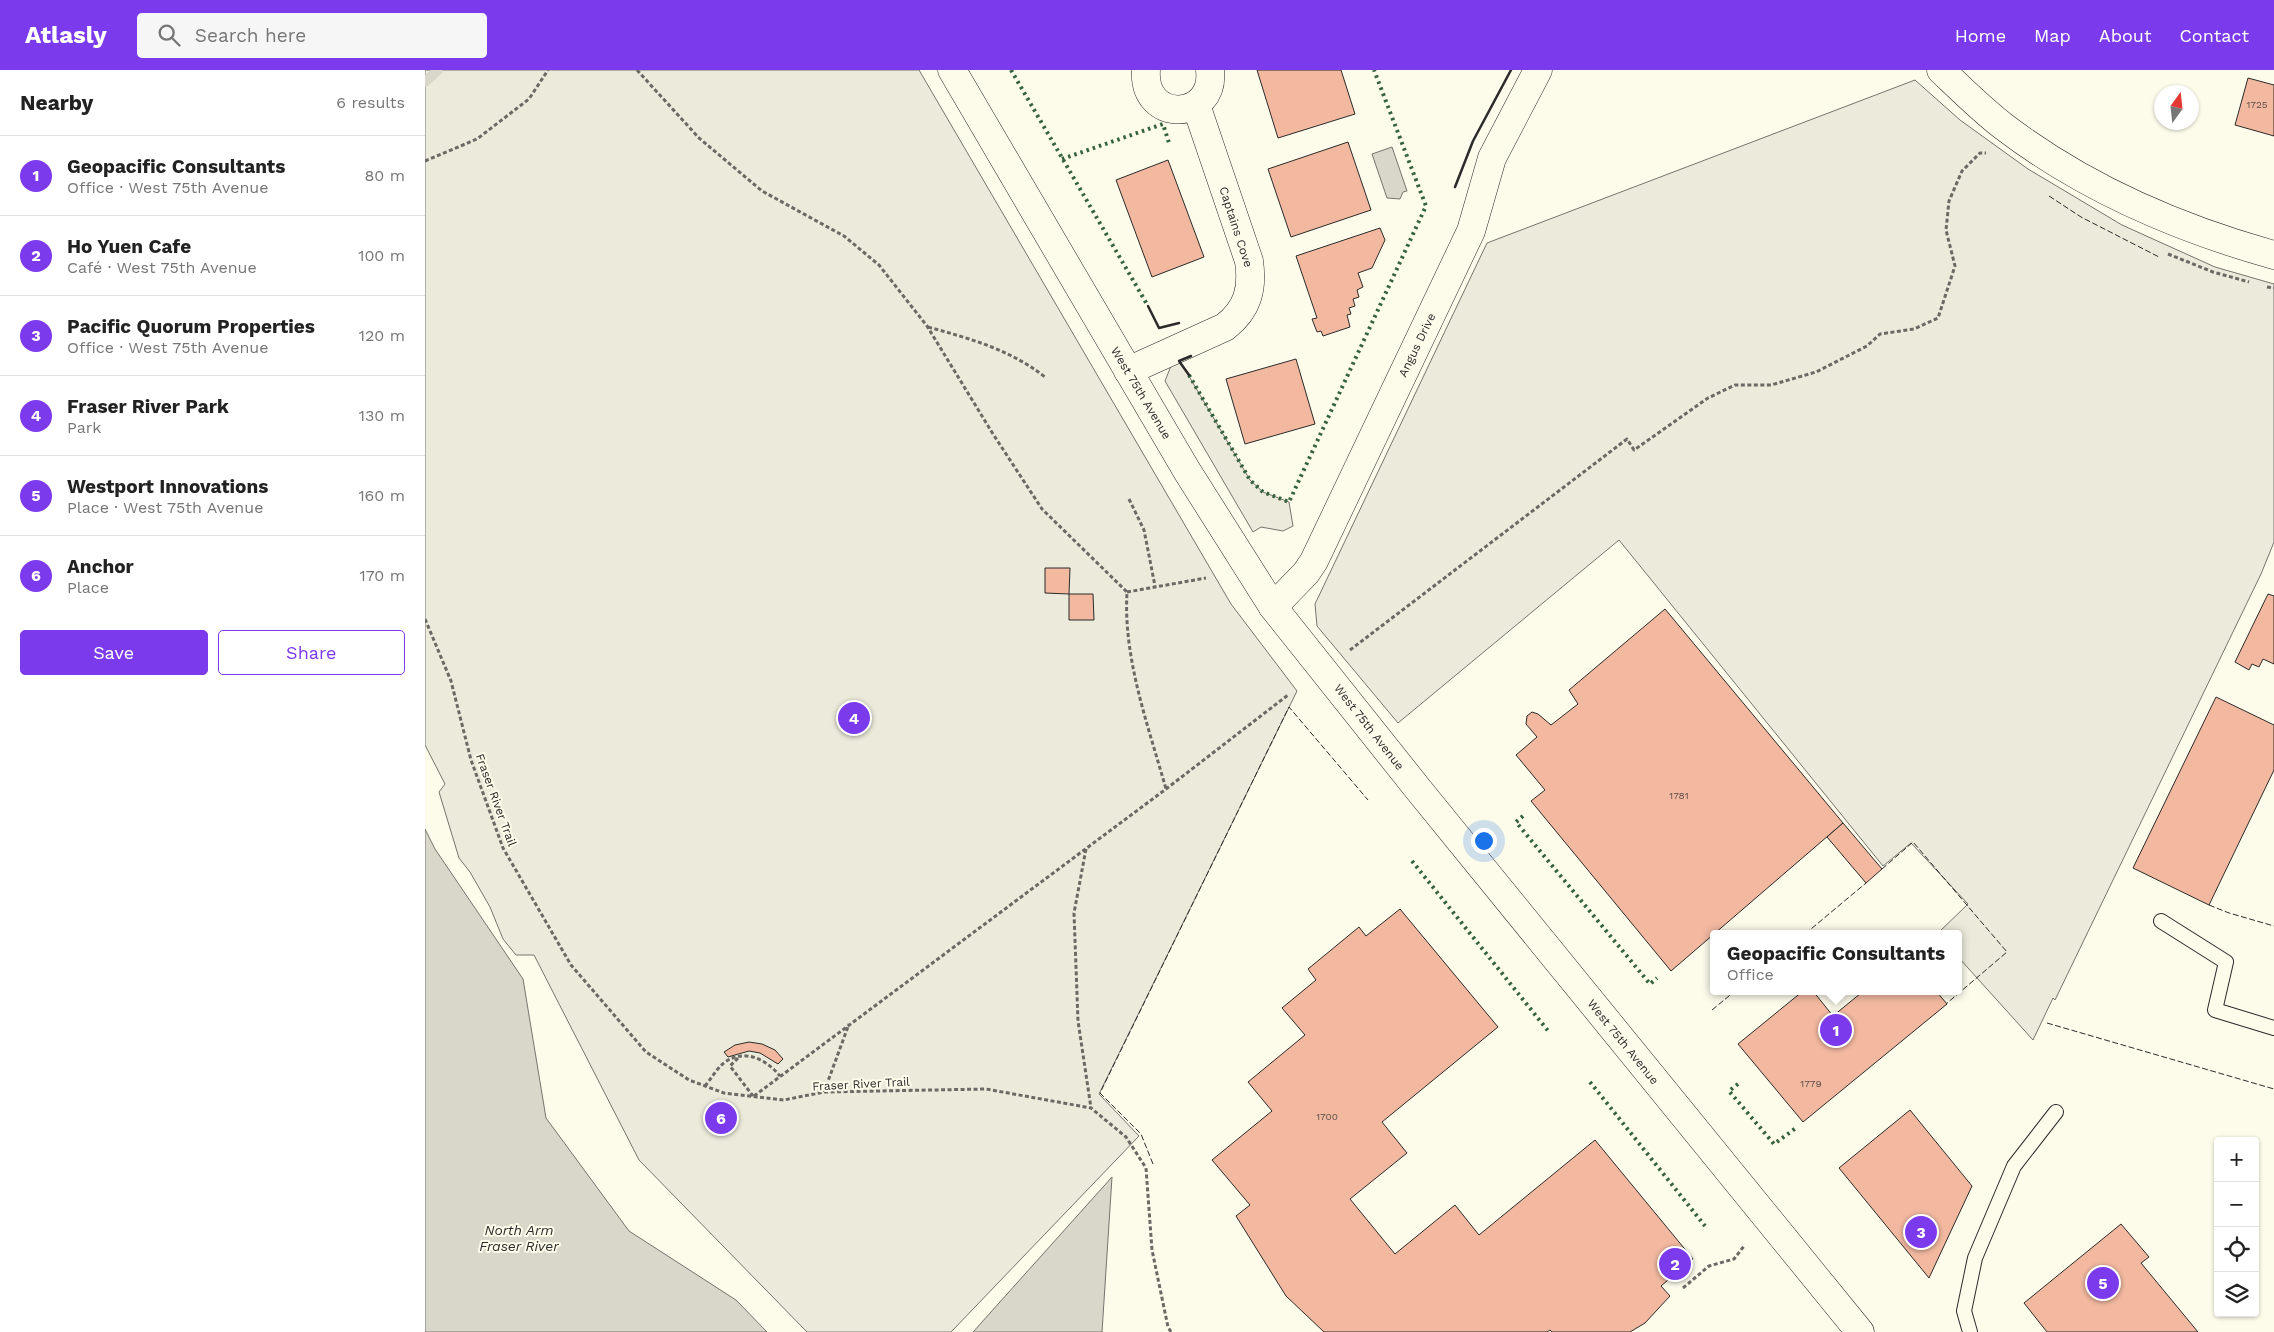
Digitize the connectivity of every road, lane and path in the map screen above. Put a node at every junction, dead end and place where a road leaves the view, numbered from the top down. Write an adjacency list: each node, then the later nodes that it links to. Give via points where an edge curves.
1 (548, 70): 10 (path, via 529,99 477,139)
2 (637, 70): 12 (path, via 699,138 762,191 844,236 879,265)
3 (952, 70): 13 (street, West 75th Avenue)
4 (1146, 70): 8 (street, via 1145,82 1150,95 1159,104 1184,110)
5 (1210, 70): 8 (street, via 1210,85)
6 (1538, 70): 19 (street, Angus Drive, via 1492,158 1467,240 1314,561)
7 (1941, 70): 11 (street, via 2003,126 2067,170 2167,221)
8 (1196, 105): 13 (street, Captains Cove, via 1249,261 1250,292 1237,317 1225,327)
9 (1980, 153): 21 (path, via 1962,171 1949,201 1946,230 1955,266 1938,318 1914,329 1880,334 1867,346 1816,372 1771,385 1735,385 1708,398 1634,450 1627,440)
10 (425, 161)
11 (2274, 255)
12 (927, 326): 14 (path, via 988,344 1024,361); 18 (path, via 1042,509)
13 (1127, 371): 19 (street, West 75th Avenue)
14 (1045, 377)
15 (1129, 498): 17 (path, via 1144,530)
16 (1205, 578): 17 (path)
17 (1155, 586): 18 (path)
18 (1127, 592): 23 (path, via 1125,616 1132,661)
19 (1273, 607): 38 (street, West 75th Avenue)
20 (425, 618): 30 (path, Fraser River Trail, via 451,681 471,760 503,848 571,965 647,1052 689,1080)
21 (1350, 650)
22 (1288, 695): 23 (path)
23 (1166, 789): 24 (path)
24 (1086, 848): 26 (path); 33 (path, via 1074,913 1078,1021)
25 (2161, 921): 27 (lane, via 2226,962 2215,1010)
26 (850, 1023): 29 (path); 31 (path)
27 (2274, 1028)
28 (738, 1057): 29 (path, via 760,1058); 30 (path, via 723,1064); 32 (path, via 730,1066)
29 (780, 1076): 32 (path)
30 (705, 1086): 32 (path, Fraser River Trail, via 724,1093)
31 (825, 1092): 32 (path, Fraser River Trail, via 784,1100); 33 (path, Fraser River Trail, via 986,1089)
32 (753, 1096)
33 (1091, 1108): 37 (path, Fraser River Trail, via 1126,1137 1146,1168 1153,1250 1167,1327)
34 (2056, 1112): 39 (lane, via 2014,1166 1975,1258 1964,1311)
35 (1745, 1246): 36 (path, via 1733,1259 1709,1266)
36 (1683, 1288)
37 (1171, 1332)
38 (1860, 1332)
39 (1970, 1332)

